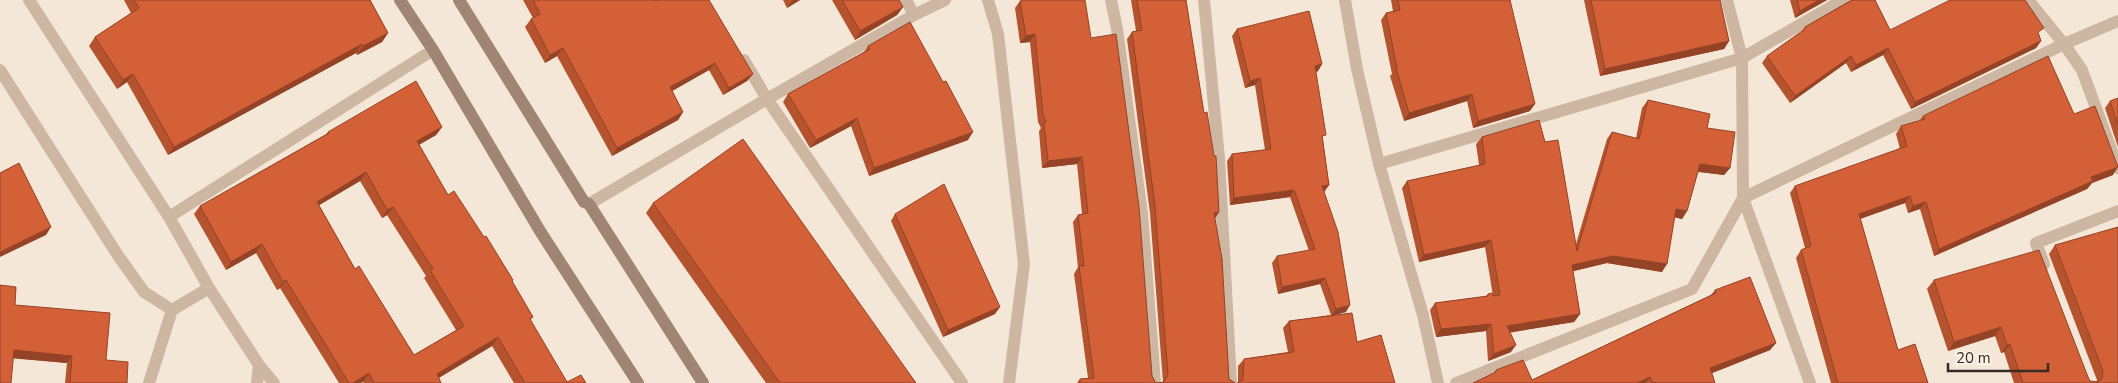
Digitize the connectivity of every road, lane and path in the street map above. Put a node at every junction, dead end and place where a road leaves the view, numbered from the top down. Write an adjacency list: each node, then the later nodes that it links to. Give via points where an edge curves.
1 (29, 0): 26 (street)
2 (400, 0): 17 (main road)
3 (459, 0): 24 (main road)
4 (906, 0): 13 (street)
5 (945, 0): 13 (street)
6 (988, 0): 37 (street, via 998,34 1024,264)
7 (1111, 0): 38 (street, via 1142,214)
8 (1204, 0): 39 (street, via 1219,158)
9 (1345, 0): 21 (street)
10 (1727, 0): 18 (street)
11 (1843, 0): 18 (street)
12 (2028, 0): 15 (street)
13 (914, 15): 20 (street)
14 (2118, 21): 15 (street)
15 (2064, 44): 22 (street, via 2082,70); 23 (street)
16 (738, 49): 20 (street)
17 (433, 50): 26 (street); 34 (main road, via 540,231)
18 (1742, 58): 21 (street); 23 (street)
19 (0, 70): 29 (street, via 144,292)
20 (767, 99): 24 (street); 36 (street)
21 (1379, 164): 40 (street, via 1423,315)
22 (2118, 168)
23 (1743, 198): 41 (street, via 1692,289); 42 (street)
24 (588, 204): 35 (main road)
25 (2118, 211): 27 (street, via 2036,243)
26 (169, 217): 28 (street)
27 (2050, 280)
28 (209, 288): 29 (street); 30 (street)
29 (172, 310): 31 (street)
30 (259, 364): 32 (street); 33 (street)
31 (148, 383)
32 (258, 383)
33 (274, 383)
34 (638, 383)
35 (703, 383)
36 (962, 383)
37 (1009, 383)
38 (1155, 383)
39 (1232, 383)
40 (1438, 383)
41 (1456, 383)
42 (1810, 383)

